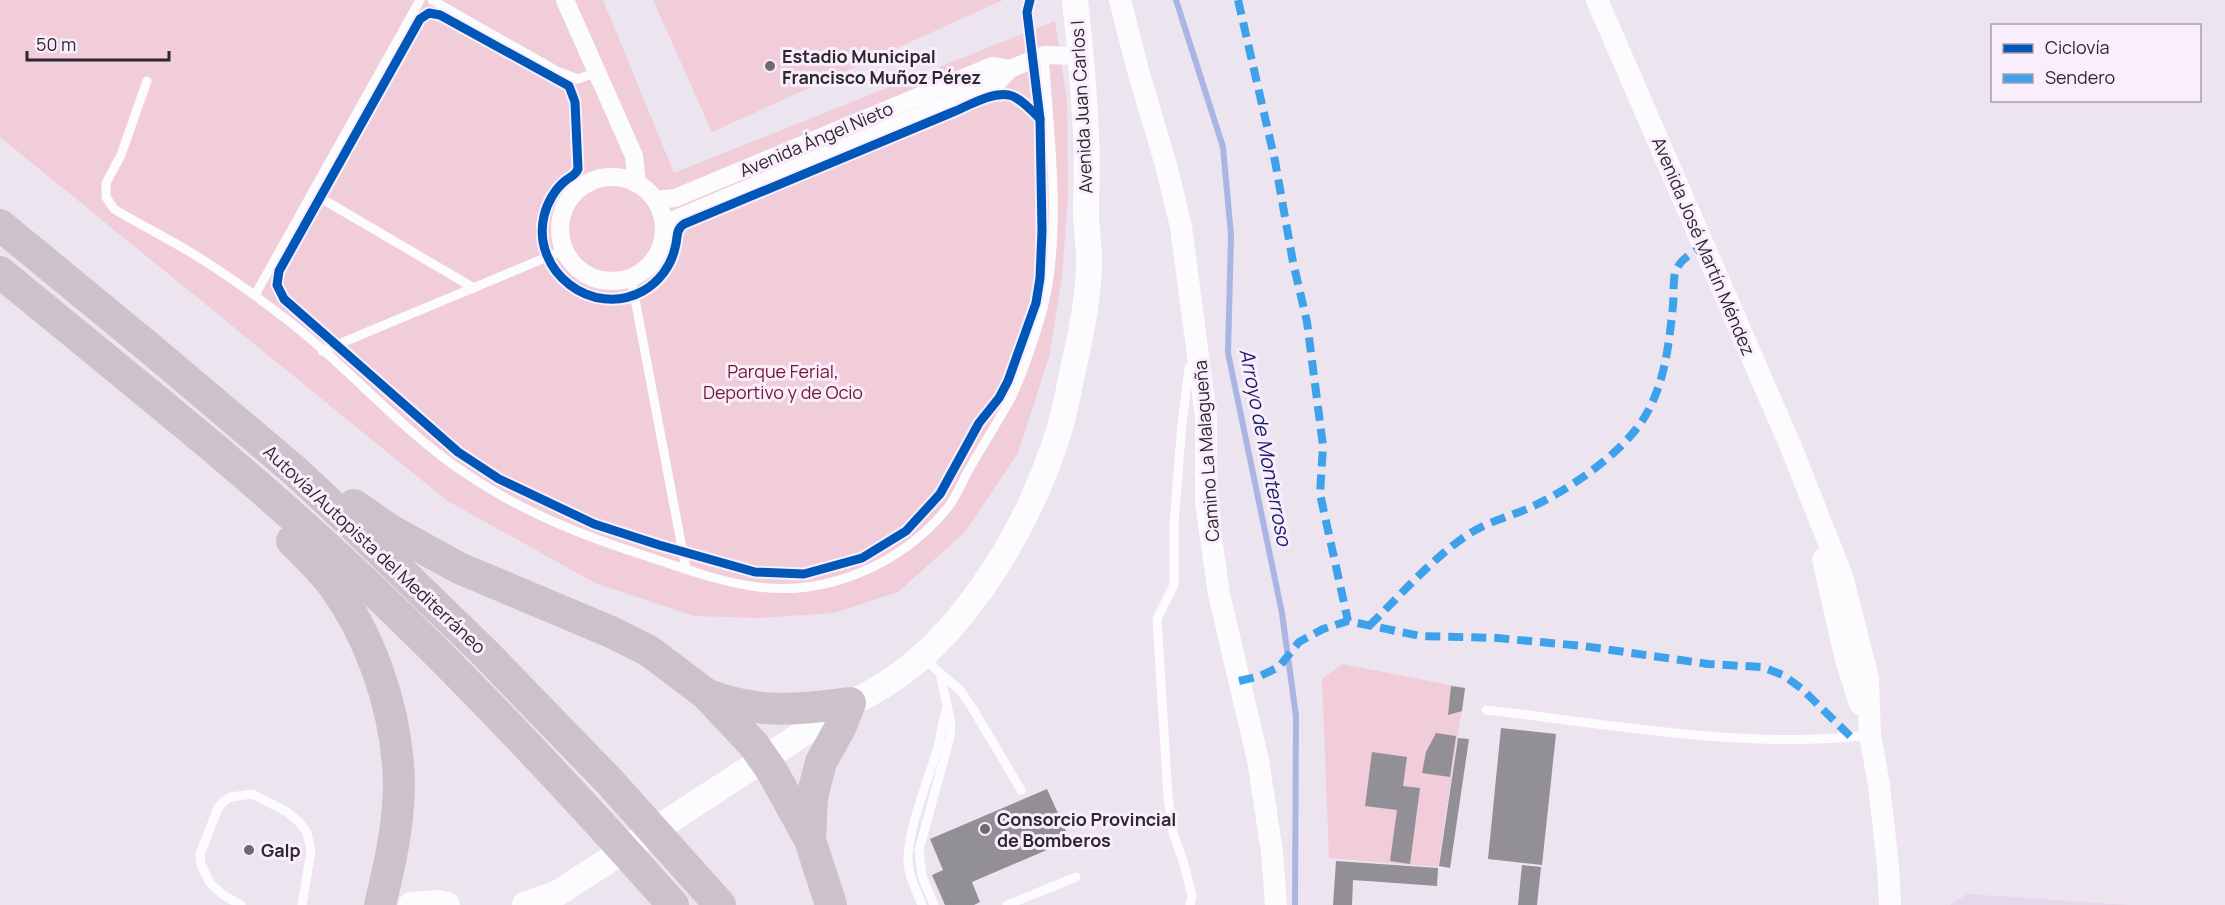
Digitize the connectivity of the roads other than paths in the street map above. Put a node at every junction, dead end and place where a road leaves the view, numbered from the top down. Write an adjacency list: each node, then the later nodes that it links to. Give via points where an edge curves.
1 (420, 0): 13 (lane)
2 (432, 0): 10 (lane, via 557,71 578,79)
3 (565, 0): 10 (street)
4 (1075, 0): 8 (main road, Avenida Juan Carlos I)
5 (1120, 0): 23 (street, Camino La Malagueña, via 1181,227)
6 (1597, 0): 32 (street, Avenida José Martín Méndez, via 1808,493 1846,660)
7 (1044, 55): 8 (street, Avenida Ángel Nieto); 9 (street, Avenida Ángel Nieto); 26 (lane, via 1053,194 1046,296 1011,397 948,508 920,537 887,560 819,586 785,590 757,587)
8 (1081, 56): 27 (main road, Avenida Juan Carlos I, via 1087,137 1086,215 1064,350 1037,447 1016,498 987,556 951,605)
9 (1010, 69): 14 (street, Avenida Ángel Nieto, via 992,66 675,198); 15 (street, Avenida Ángel Nieto, via 998,83)
10 (597, 72): 12 (street, via 634,156)
11 (147, 81): 21 (lane, via 122,155 106,183 109,204)
12 (637, 183): 14 (street); 17 (street, via 603,177 572,195 560,227)
13 (312, 193): 20 (lane); 21 (lane)
14 (656, 200): 15 (street)
15 (664, 224): 19 (street, via 657,257)
16 (0, 225): 25 (highway, Autovía/Autopista del Mediterráneo)
17 (564, 250): 19 (street, via 578,268 597,279); 20 (lane)
18 (0, 272): 24 (highway, Autovía/Autopista del Mediterráneo)
19 (631, 278): 26 (lane)
20 (474, 288): 22 (lane)
21 (255, 295): 22 (lane)
22 (322, 351): 26 (lane, via 409,429 466,474 517,505 590,538)
23 (1199, 361): 50 (lane, via 1189,368 1182,424 1174,523 1174,585 1157,619 1168,798 1173,832 1192,896); 51 (street, Camino La Malagueña, via 1206,416 1206,503 1219,594 1258,760)
24 (240, 471): 40 (highway, via 285,533 343,599 384,690 399,766 395,834); 44 (highway, Autovía/Autopista del Mediterráneo, via 330,550 505,719)
25 (295, 471): 28 (highway, via 459,568 649,651); 45 (highway, Autovía/Autopista del Mediterráneo, via 485,653 610,782)
26 (686, 569)
27 (924, 659): 29 (main road, Avenida Juan Carlos I, via 863,687); 30 (lane); 34 (lane, via 960,690)
28 (706, 694): 29 (highway, via 762,709); 33 (highway)
29 (850, 703): 33 (main road, Avenida Juan Carlos I); 35 (highway, via 821,762 812,797)
30 (946, 710): 47 (lane, via 907,859); 48 (lane, via 950,737 919,850 921,876)
31 (1486, 710): 32 (lane, via 1713,737 1809,739)
32 (1870, 735): 52 (street, Avenida José Martín Méndez, via 1879,785)
33 (764, 760): 35 (highway); 37 (main road, Avenida Juan Carlos I)
34 (1021, 790)
35 (810, 840): 46 (highway)
36 (1077, 877): 49 (lane)
37 (553, 899): 43 (main road, Avenida Juan Carlos I)
38 (241, 905): 39 (lane, via 210,883 200,854 224,801 252,794 287,812 307,833 311,851)
39 (302, 905)
40 (380, 905)
41 (411, 905): 42 (main road)
42 (447, 905)
43 (525, 905)
44 (673, 905)
45 (720, 905)
46 (831, 905)
47 (922, 905)
48 (934, 905)
49 (1007, 905)
50 (1190, 905)
51 (1276, 905)
52 (1890, 905)

